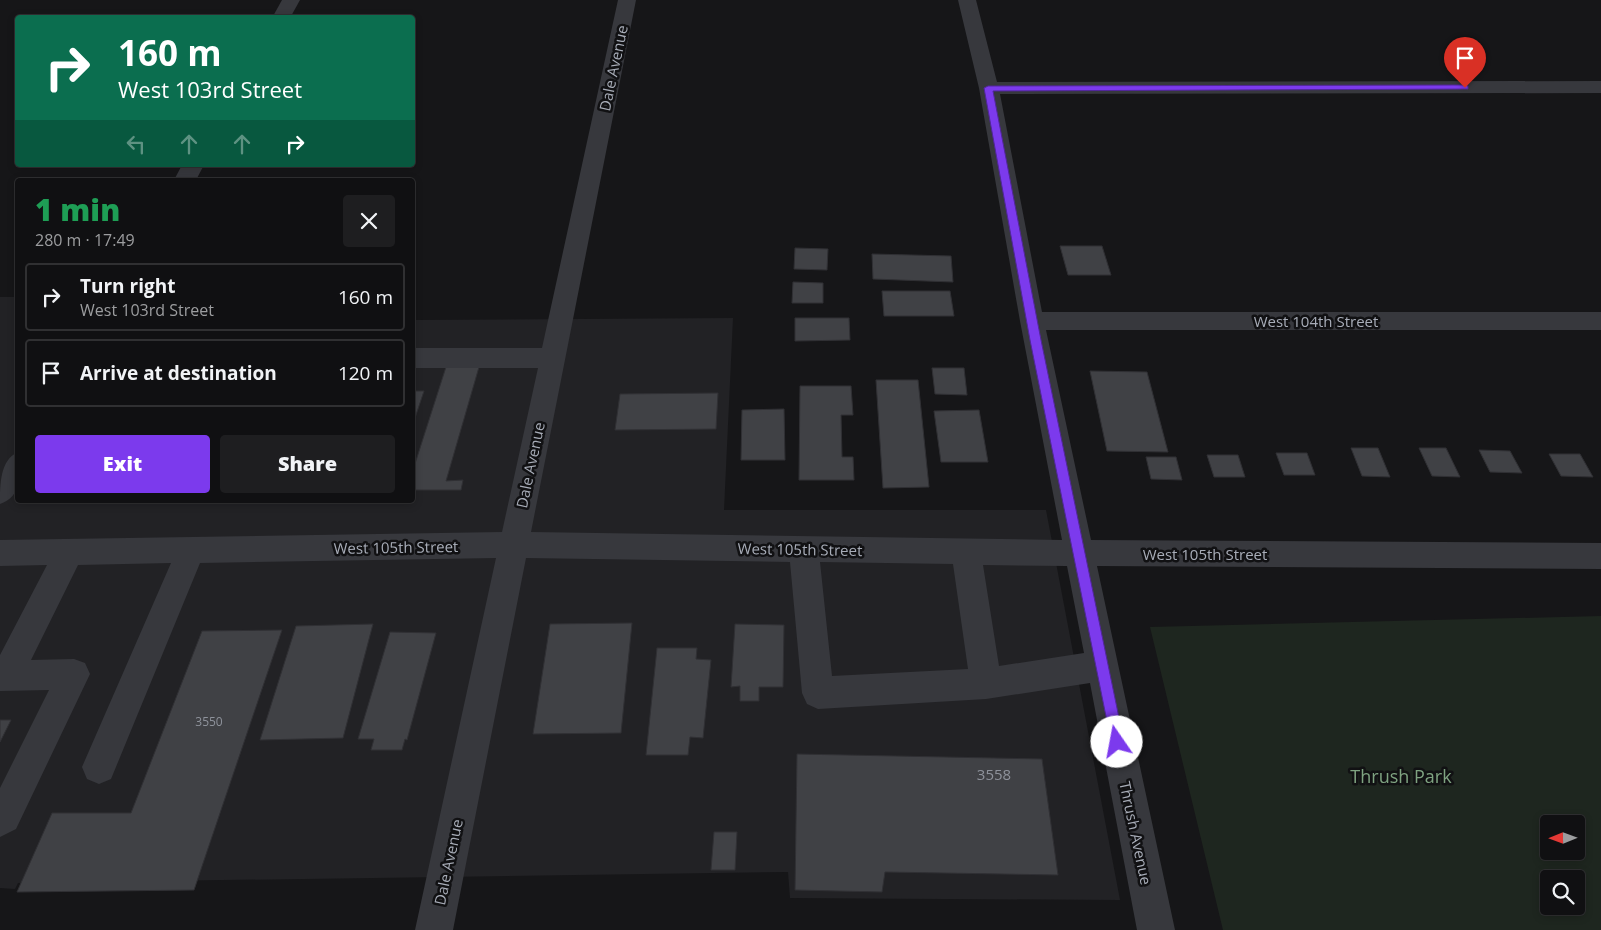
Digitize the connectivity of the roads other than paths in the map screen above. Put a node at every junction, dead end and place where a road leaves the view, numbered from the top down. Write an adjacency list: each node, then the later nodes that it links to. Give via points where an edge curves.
1 (291, 0): 4 (street)
2 (627, 0): 12 (street, Dale Avenue)
3 (967, 0): 5 (street, Thrush Avenue)
4 (282, 15)
5 (988, 88): 6 (street); 10 (street, Thrush Avenue)
6 (1601, 88)
7 (192, 167): 8 (street)
8 (185, 178)
9 (1601, 320): 10 (street, West 104th Street)
10 (1032, 321): 20 (street, Thrush Avenue)
11 (415, 358): 12 (street)
12 (553, 358): 15 (street, Dale Avenue)
13 (15, 468): 14 (street)
14 (0, 492)
15 (514, 545): 16 (street, West 105th Street); 17 (street, West 105th Street); 28 (street, Dale Avenue)
16 (804, 549): 18 (street, West 105th Street); 25 (street, via 818,692)
17 (191, 550): 19 (street, West 105th Street); 26 (street)
18 (966, 551): 20 (street, West 105th Street); 25 (street)
19 (69, 552): 21 (street, West 105th Street); 24 (street)
20 (1078, 552): 22 (street, West 105th Street); 23 (street, Thrush Avenue)
21 (0, 553)
22 (1601, 556)
23 (1101, 666): 25 (street); 29 (street, Thrush Avenue)
24 (3, 676): 27 (street, via 74,674)
25 (986, 683)
26 (99, 767)
27 (0, 820)
28 (434, 930)
29 (1156, 930)

